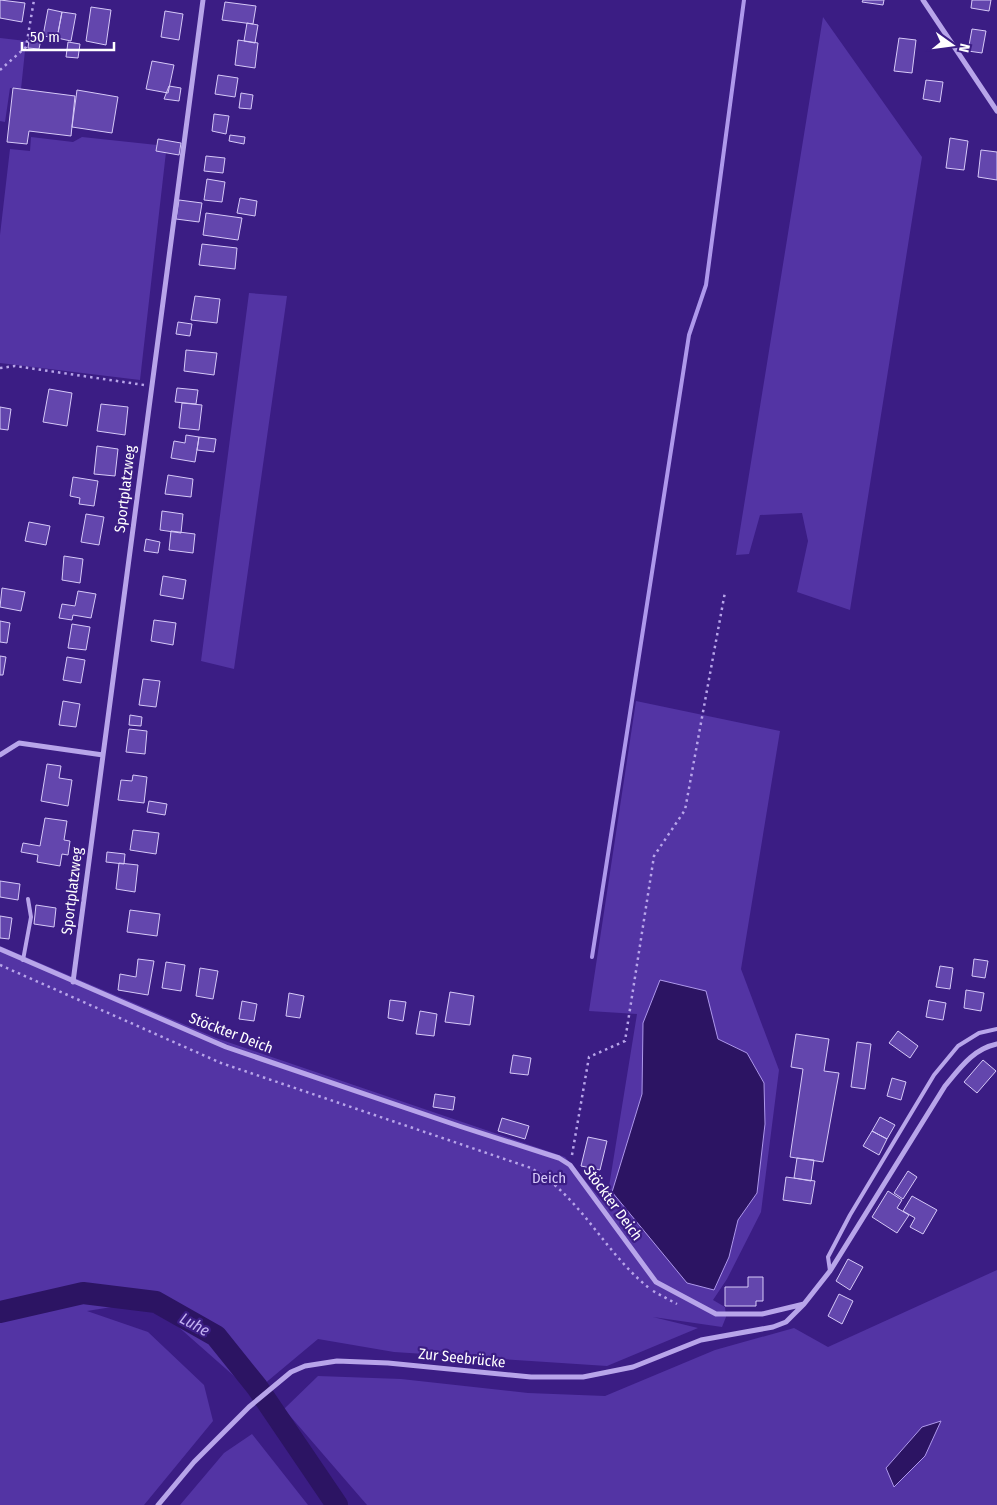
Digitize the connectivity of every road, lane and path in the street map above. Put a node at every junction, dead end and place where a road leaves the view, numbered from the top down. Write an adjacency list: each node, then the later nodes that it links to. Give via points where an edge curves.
1 (34, 0): 4 (path, via 26,47)
2 (203, 0): 7 (street, Sportplatzweg)
3 (923, 0): 5 (street)
4 (0, 70)
5 (997, 111)
6 (0, 368): 7 (path, via 14,366)
7 (151, 386): 10 (street, Sportplatzweg)
8 (724, 592): 18 (path, via 685,810 654,856 625,1041 589,1057)
9 (0, 755): 10 (street, via 19,743)
10 (103, 755): 15 (street, Sportplatzweg)
11 (28, 899): 13 (lane, via 31,917)
12 (0, 950): 13 (street, Stöckter Deich)
13 (23, 960): 15 (street, Stöckter Deich)
14 (0, 965): 21 (path, via 221,1063 531,1168 559,1186 634,1276 659,1296)
15 (73, 982): 18 (street, Stöckter Deich, via 226,1047 543,1152)
16 (997, 1029): 19 (lane, via 979,1033 958,1046 934,1075 850,1215 828,1257)
17 (997, 1044): 19 (street, via 978,1051 967,1060 946,1086)
18 (570, 1166): 20 (street, Stöckter Deich, via 656,1282 716,1314 762,1314)
19 (830, 1271): 20 (street)
20 (804, 1304): 22 (street, Zur Seebrücke, via 781,1325 701,1340 607,1374 531,1377 337,1361 305,1366 291,1372 249,1407 194,1462)
21 (683, 1307)
22 (158, 1505)

